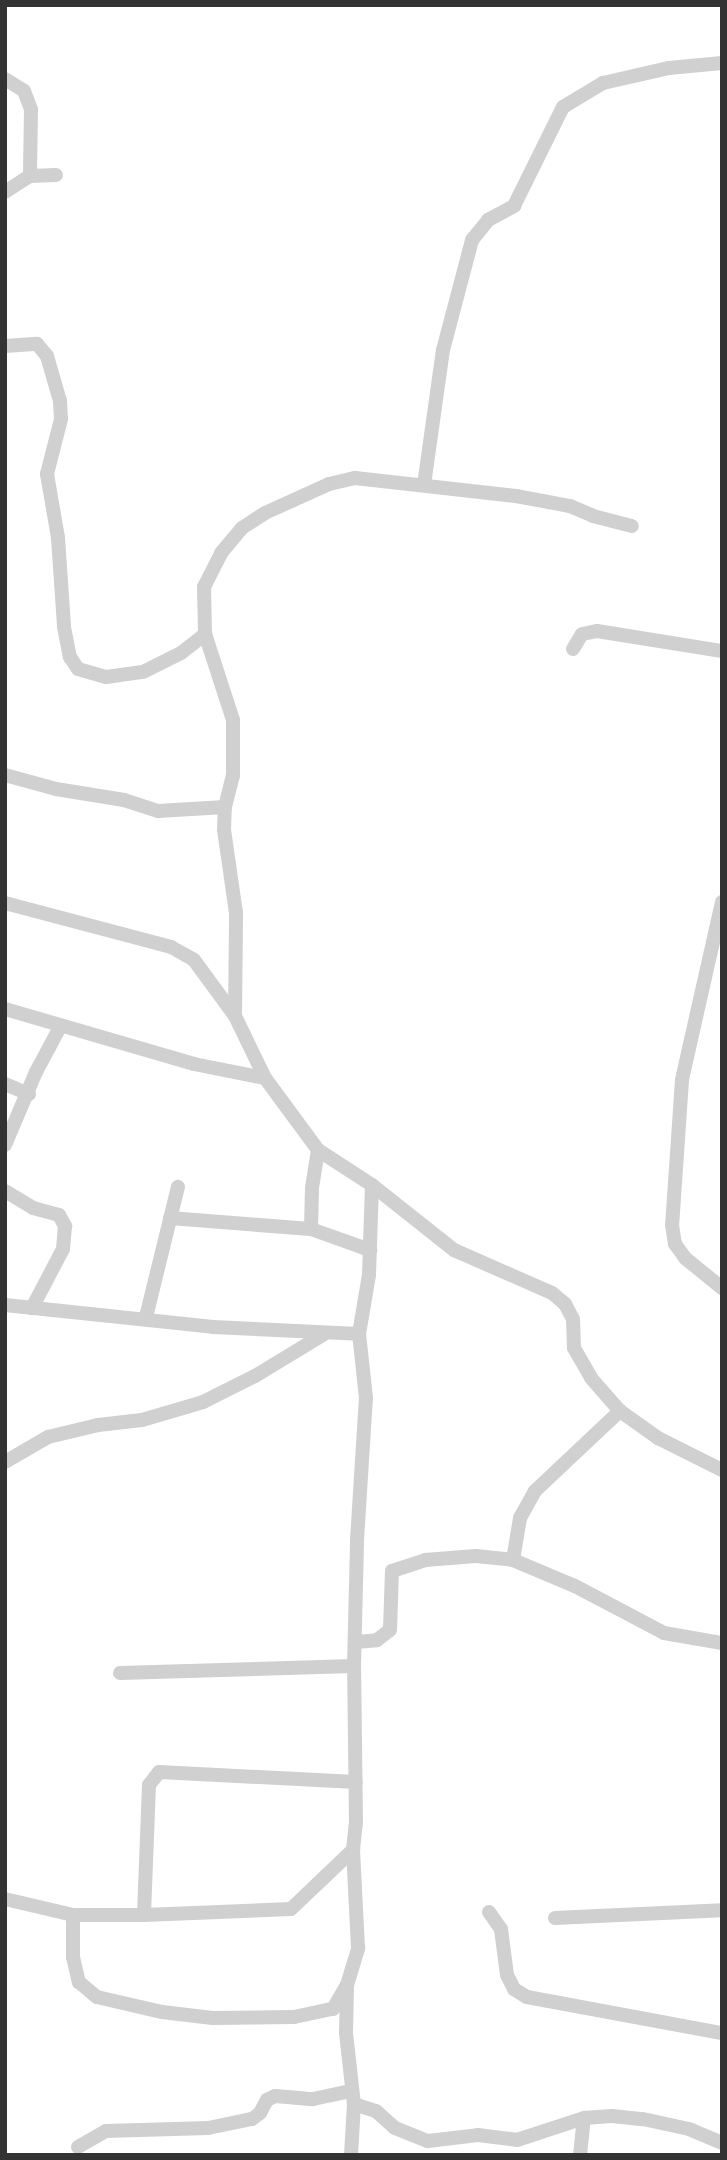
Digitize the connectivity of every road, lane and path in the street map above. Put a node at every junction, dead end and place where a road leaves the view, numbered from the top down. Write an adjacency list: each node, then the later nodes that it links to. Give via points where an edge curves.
1 (722, 64): 7 (street, via 668,68 603,83 563,107 514,206 488,220 472,240 443,350)
2 (5, 79): 4 (street, via 24,91 31,108)
3 (56, 175): 4 (street)
4 (30, 176): 5 (street)
5 (5, 192)
6 (5, 346): 9 (street, via 37,344 47,356 60,401 61,419 47,474 65,626 70,657 78,669 106,677 143,672)
7 (424, 485): 8 (street, via 570,506); 9 (street, via 355,478 342,481 265,513 242,528 221,552 204,587)
8 (632, 526)
9 (205, 635): 13 (street, via 233,720 233,776)
10 (573, 649): 11 (street, via 582,634 597,631)
11 (722, 651)
12 (5, 775): 13 (street, via 158,811)
13 (225, 807): 17 (street, via 236,914)
14 (722, 902): 30 (street, via 682,1080 672,1225 675,1244 685,1258)
15 (5, 903): 17 (street, via 171,947 194,960)
16 (5, 1009): 18 (street)
17 (235, 1016): 19 (street)
18 (60, 1027): 19 (street, via 194,1064); 21 (street)
19 (265, 1078): 23 (street)
20 (5, 1084): 21 (street)
21 (29, 1094): 22 (street)
22 (5, 1145)
23 (318, 1150): 24 (street); 28 (street)
24 (372, 1185): 29 (street); 36 (street, via 454,1251 552,1293 565,1304 573,1319 574,1348 590,1378)
25 (178, 1187): 27 (street)
26 (5, 1191): 32 (street, via 33,1208 59,1215 65,1226 63,1249)
27 (170, 1218): 28 (street); 33 (street)
28 (311, 1229): 29 (street)
29 (370, 1250): 35 (street)
30 (722, 1288)
31 (5, 1305): 32 (street)
32 (32, 1308): 33 (street)
33 (146, 1317): 34 (street)
34 (324, 1334): 35 (street); 37 (street, via 203,1402 142,1420 48,1437)
35 (359, 1334): 40 (street, via 366,1398)
36 (620, 1411): 38 (street, via 658,1438); 39 (street, via 536,1491 520,1518)
37 (5, 1462)
38 (722, 1470)
39 (513, 1560): 40 (street, via 476,1556 400,1566 392,1571 390,1581 390,1630 377,1640); 41 (street, via 575,1586 664,1633)
40 (356, 1642): 42 (street)
41 (722, 1643)
42 (354, 1666): 43 (street); 44 (street)
43 (120, 1673)
44 (356, 1782): 45 (street); 50 (street, via 159,1772 149,1784)
45 (353, 1850): 50 (street, via 291,1909); 52 (street, via 358,1948)
46 (5, 1899): 49 (street)
47 (722, 1910): 51 (street)
48 (489, 1912): 53 (street, via 501,1929 507,1975 514,1989 527,1997)
49 (73, 1915): 50 (street); 52 (street, via 73,1957 79,1982 97,1997 213,2018 294,2017 333,2010)
50 (144, 1916)
51 (555, 1918)
52 (346, 1985): 54 (street)
53 (722, 2033)
54 (352, 2098): 55 (street, via 395,2128 428,2141 478,2135 517,2140); 57 (street, via 275,2096 267,2099 252,2119 208,2128 106,2131); 58 (street)
55 (584, 2118): 56 (street, via 643,2119 689,2129); 59 (street)
56 (722, 2143)
57 (78, 2147)
58 (351, 2155)
59 (580, 2155)

